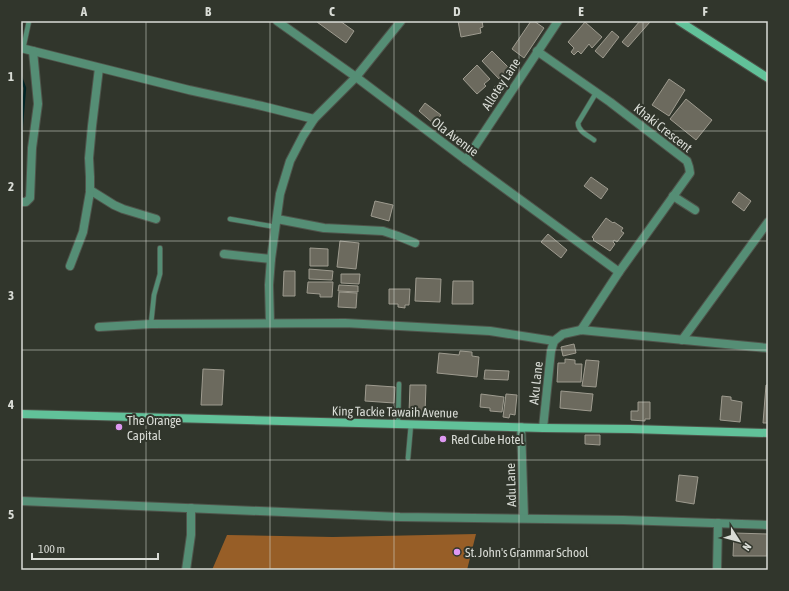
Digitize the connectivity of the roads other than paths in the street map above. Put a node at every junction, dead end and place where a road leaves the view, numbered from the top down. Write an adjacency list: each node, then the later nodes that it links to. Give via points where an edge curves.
1 (29, 21): 6 (lane)
2 (277, 21): 10 (street, Ola Avenue)
3 (401, 21): 10 (street)
4 (558, 21): 8 (street, Allotey Lane)
5 (679, 21): 11 (street)
6 (22, 48): 7 (street)
7 (33, 51): 9 (street); 18 (street, via 38,104 32,148 30,198)
8 (537, 51): 12 (street, Khaki Crescent); 15 (street, Allotey Lane)
9 (99, 68): 13 (street); 16 (street, via 89,158)
10 (356, 77): 13 (street); 15 (street, Ola Avenue)
11 (768, 78)
12 (596, 93): 14 (lane, via 578,122 580,130); 17 (street, Khaki Crescent, via 687,161 690,173)
13 (314, 119): 23 (street, via 290,161 280,194)
14 (594, 140)
15 (466, 160): 29 (street, Ola Avenue)
16 (90, 190): 21 (street, via 119,207); 28 (street, via 83,232)
17 (673, 196): 19 (street); 29 (street, Khaki Crescent)
18 (23, 202)
19 (695, 210)
20 (230, 218): 23 (lane)
21 (156, 219)
22 (768, 222): 34 (street)
23 (276, 223): 24 (street, via 383,231); 27 (street)
24 (415, 243)
25 (160, 248): 31 (lane, via 160,274 154,295)
26 (224, 254): 27 (street)
27 (271, 259): 30 (street)
28 (70, 266)
29 (619, 272): 33 (street, Khaki Crescent)
30 (270, 323): 31 (street); 35 (street, via 345,323 490,331)
31 (151, 324): 32 (street)
32 (100, 327)
33 (581, 330): 34 (street); 35 (street, via 563,334)
34 (682, 340): 36 (street)
35 (554, 341): 42 (street, Aku Lane)
36 (768, 348)
37 (399, 384): 39 (lane)
38 (21, 414): 39 (street, King Tackie Tawaih Avenue)
39 (398, 424): 40 (street, King Tackie Tawaih Avenue)
40 (411, 424): 41 (street, King Tackie Tawaih Avenue); 44 (lane)
41 (521, 427): 42 (street, King Tackie Tawaih Avenue); 47 (street, Adu Lane)
42 (544, 428): 43 (street, King Tackie Tawaih Avenue)
43 (768, 433)
44 (408, 458)
45 (21, 501): 46 (street)
46 (191, 508): 47 (street, via 400,517); 50 (street)
47 (524, 518): 48 (street)
48 (718, 523): 49 (street); 51 (street)
49 (768, 525)
50 (186, 570)
51 (717, 570)

